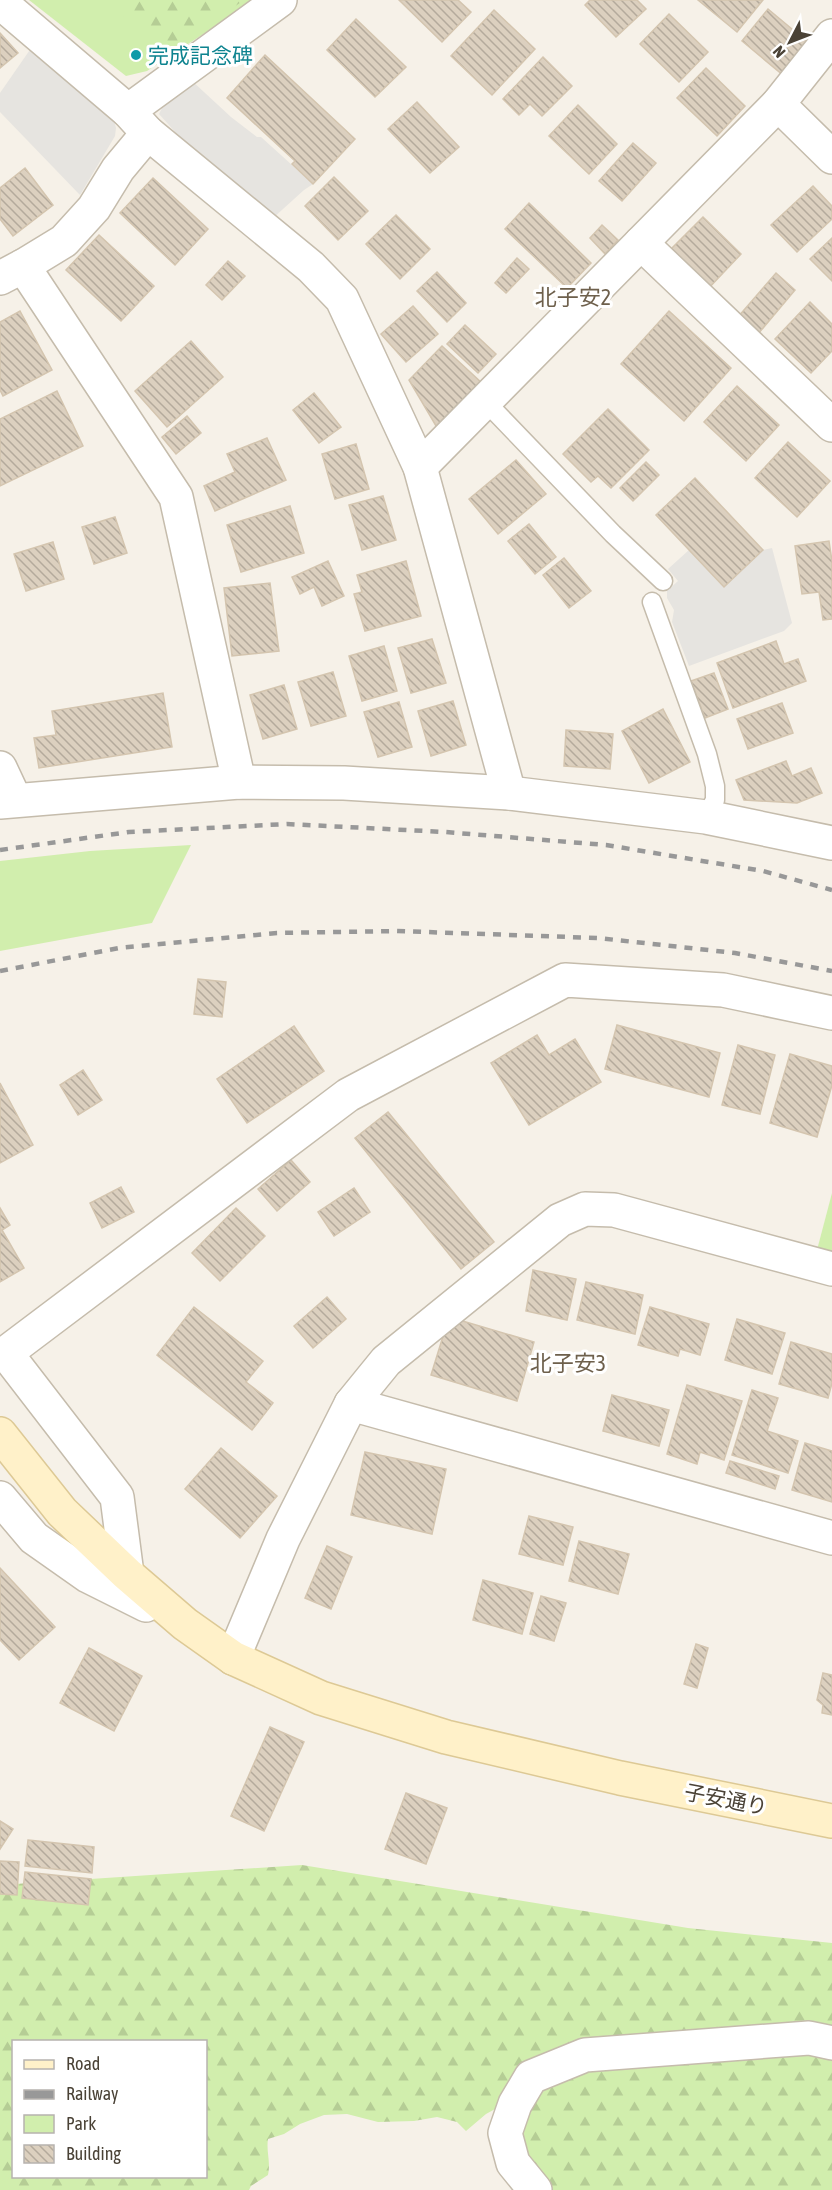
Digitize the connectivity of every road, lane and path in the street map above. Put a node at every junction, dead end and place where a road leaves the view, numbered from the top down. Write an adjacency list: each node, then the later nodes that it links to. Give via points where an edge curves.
1 (280, 0): 5 (street)
2 (0, 2): 5 (street)
3 (832, 36): 4 (street)
4 (778, 104): 6 (street); 7 (street)
5 (138, 122): 8 (street, via 118,169 94,208 64,241); 11 (street, via 311,267 342,299)
6 (832, 157)
7 (641, 243): 9 (street); 10 (street)
8 (12, 272): 15 (street, via 176,497)
9 (484, 401): 11 (street); 12 (lane)
10 (832, 425)
11 (420, 467): 16 (street)
12 (663, 581)
13 (652, 602): 18 (lane, via 707,754 716,800)
14 (0, 768): 17 (street)
15 (238, 782): 16 (street, via 344,783); 17 (street)
16 (509, 793): 18 (street)
17 (8, 801)
18 (706, 817): 19 (street)
19 (832, 843)
20 (832, 1013): 22 (street, via 723,990 564,980 348,1095)
21 (832, 1269): 23 (street, via 614,1210 585,1209 560,1220 386,1361)
22 (3, 1347): 27 (street, via 117,1497)
23 (351, 1404): 26 (street); 29 (street, via 283,1539)
24 (0, 1434): 27 (street, 子安通り, via 62,1512)
25 (0, 1498): 28 (street, via 34,1538 88,1576)
26 (832, 1538)
27 (127, 1574): 28 (street, 子安通り)
28 (185, 1624): 29 (street, 子安通り)
29 (233, 1658): 30 (street, 子安通り, via 321,1698 446,1737 620,1778)
30 (832, 1821)
31 (832, 2043): 32 (street, via 809,2038 585,2055 531,2077 515,2104 506,2133 513,2163)
32 (535, 2190)

